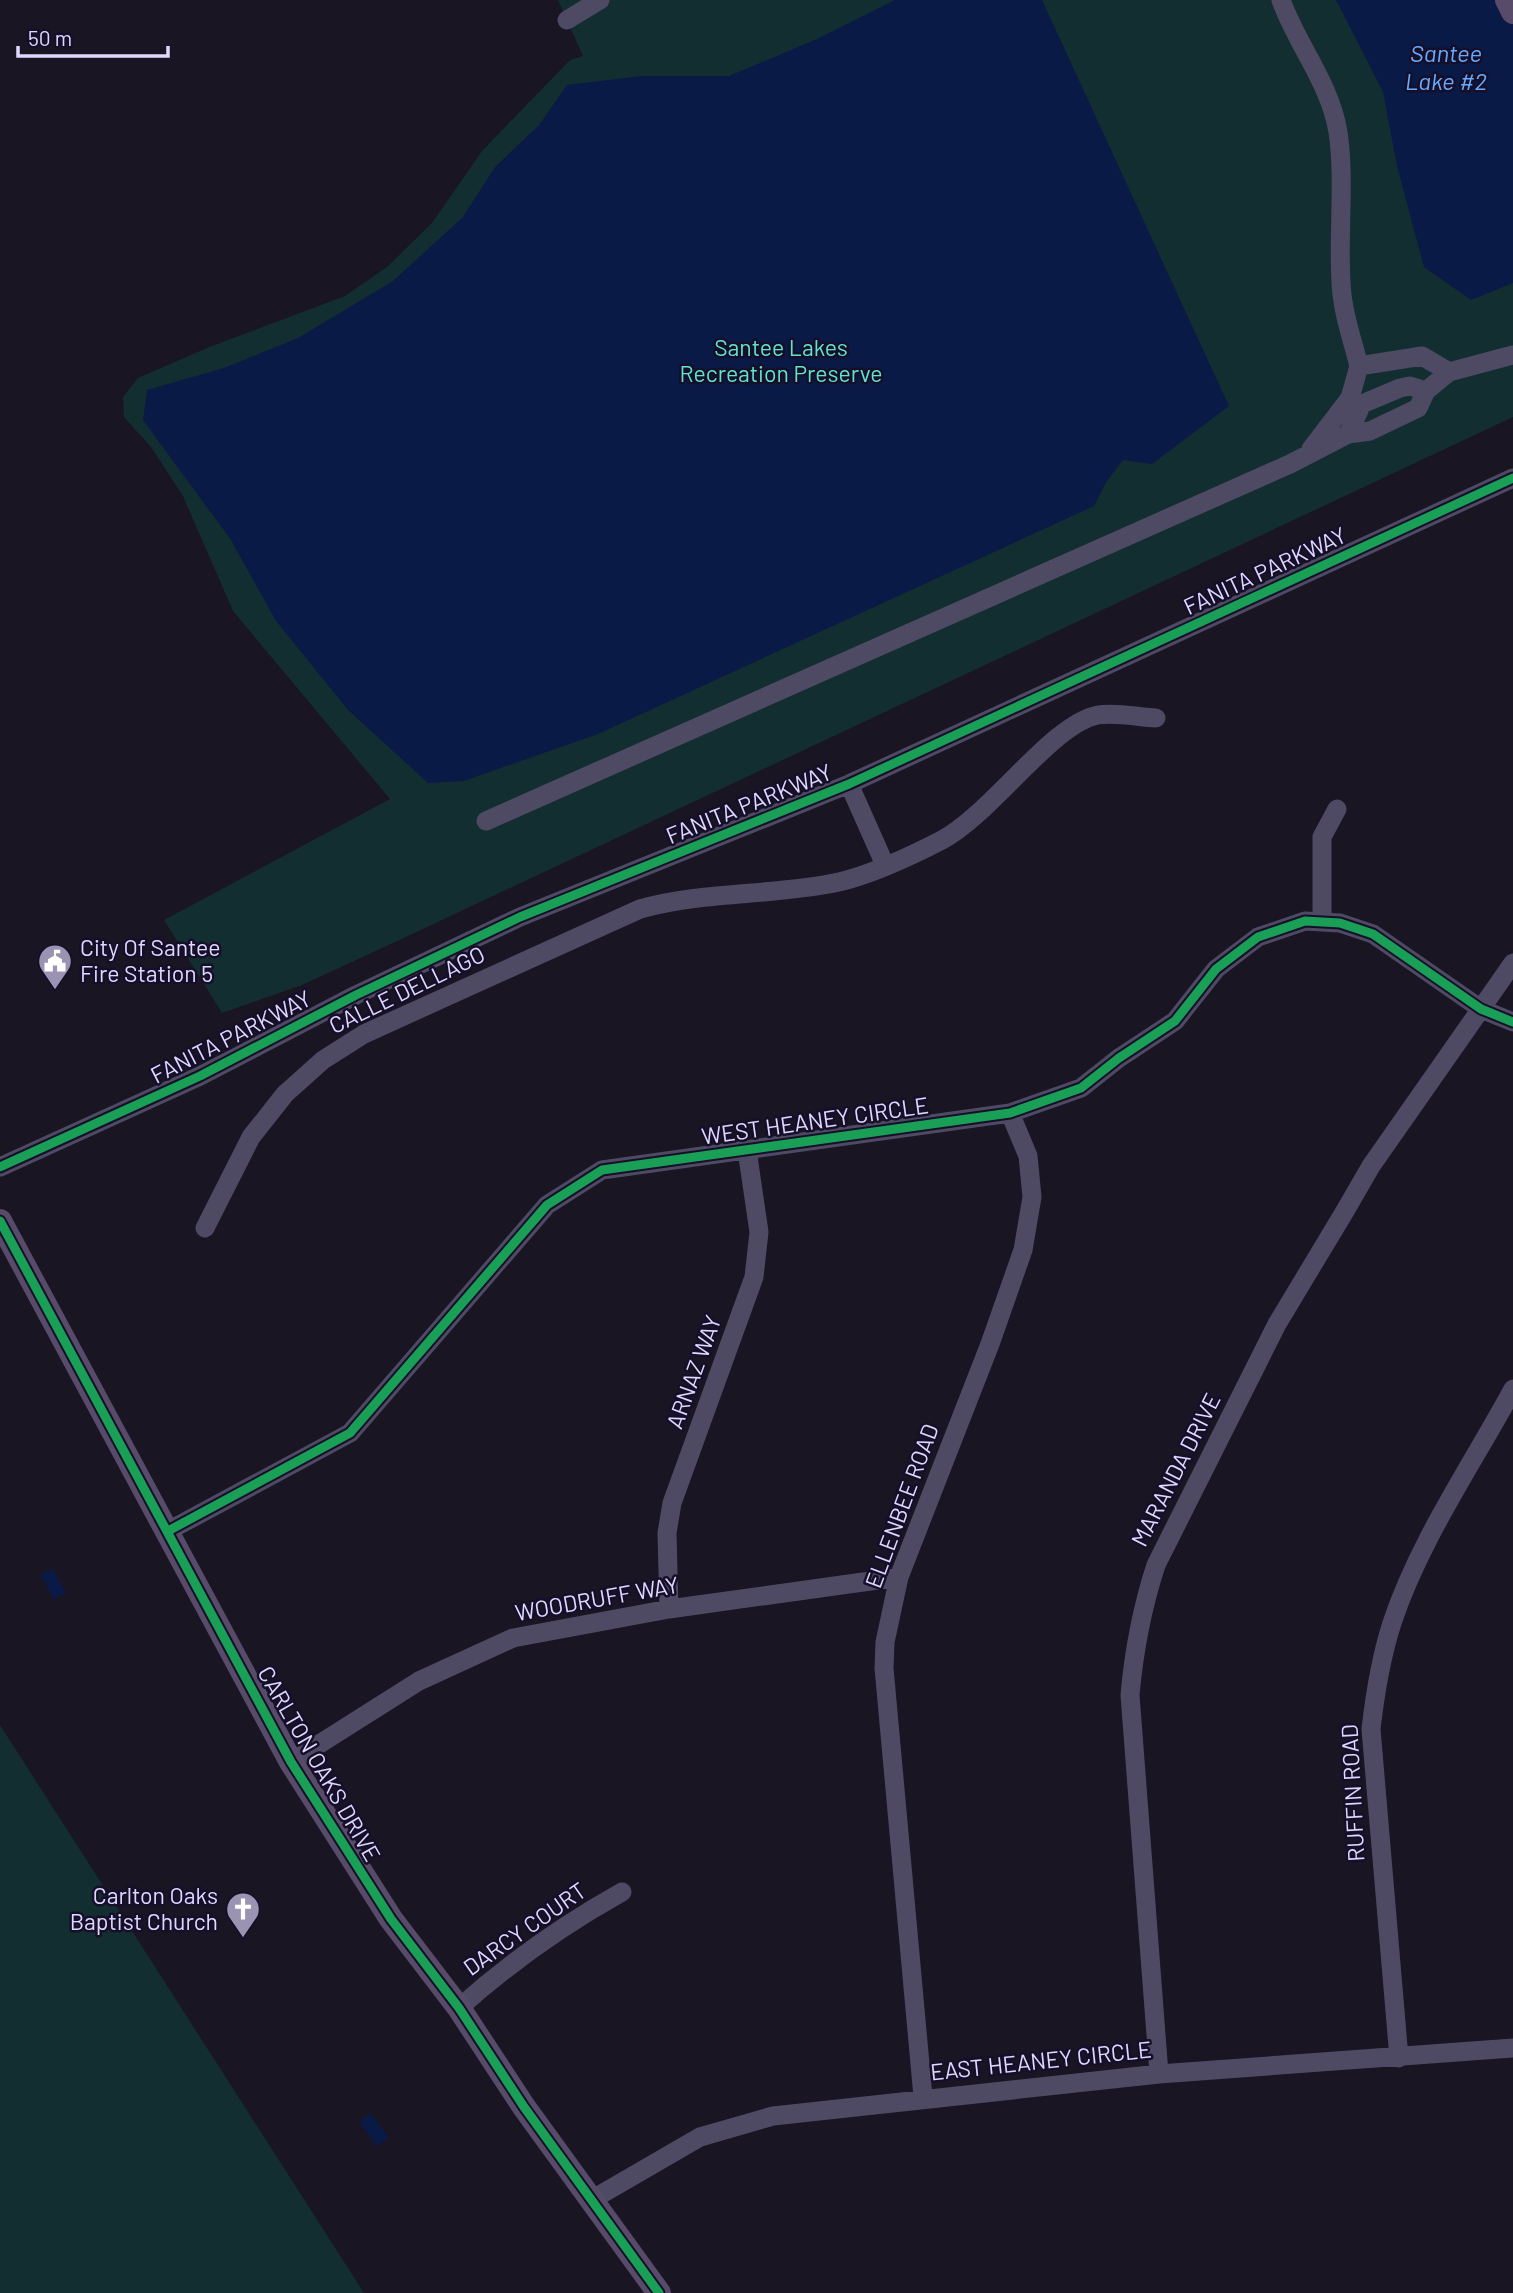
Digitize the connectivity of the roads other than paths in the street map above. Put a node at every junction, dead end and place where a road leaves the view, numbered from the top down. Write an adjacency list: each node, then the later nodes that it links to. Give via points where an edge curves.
1 (600, 0): 5 (street)
2 (1281, 0): 7 (street, via 1290,27 1322,84 1338,133 1341,284)
3 (1507, 0): 4 (main road)
4 (1513, 12)
5 (567, 20)
6 (1513, 355): 8 (street)
7 (1359, 366): 8 (street, via 1422,356); 11 (street, via 1350,398)
8 (1449, 372): 9 (street)
9 (1426, 391): 10 (street, via 1418,408 1370,432); 10 (street, via 1400,388 1362,404)
10 (1348, 434): 11 (street)
11 (1306, 455): 16 (street)
12 (1513, 478): 14 (street, FANITA PARKWAY)
13 (1156, 718): 17 (street, CALLE DELLAGO, via 1098,715 1066,729 985,809 944,839)
14 (849, 785): 17 (street); 24 (street, FANITA PARKWAY, via 520,917 200,1076)
15 (1337, 809): 18 (street, via 1322,837)
16 (486, 821)
17 (885, 865): 26 (street, CALLE DELLAGO, via 840,882 640,909 364,1034 304,1075 267,1115)
18 (1322, 921): 20 (street, WEST HEANEY CIRCLE, via 1373,934); 22 (street, WEST HEANEY CIRCLE, via 1289,924 1258,937 1216,969 1175,1021 1081,1088)
19 (1513, 963): 20 (street, MARANDA DRIVE)
20 (1481, 1009): 21 (street, WEST HEANEY CIRCLE); 36 (street, MARANDA DRIVE, via 1371,1167 1277,1324 1147,1591 1130,1695)
21 (1513, 1022)
22 (1010, 1113): 23 (street, WEST HEANEY CIRCLE); 29 (street, ELLENBEE ROAD, via 1028,1156 1032,1197 1023,1250)
23 (747, 1150): 28 (street, WEST HEANEY CIRCLE, via 602,1170 547,1205 350,1433); 30 (street, ARNAZ WAY, via 759,1232 754,1277 672,1503 667,1533)
24 (0, 1167)
25 (0, 1221): 28 (main road, CARLTON OAKS DRIVE)
26 (205, 1228)
27 (1513, 1389): 35 (street, RUFFIN ROAD, via 1398,1608 1373,1708 1371,1729)
28 (168, 1531): 31 (main road, CARLTON OAKS DRIVE)
29 (899, 1577): 30 (street, WOODRUFF WAY); 37 (street, ELLENBEE ROAD, via 884,1668)
30 (669, 1609): 31 (street, WOODRUFF WAY, via 513,1638 419,1681)
31 (291, 1762): 33 (main road, CARLTON OAKS DRIVE, via 391,1919)
32 (622, 1892): 33 (street, DARCY COURT, via 573,1919)
33 (459, 2008): 38 (main road, CARLTON OAKS DRIVE, via 524,2107)
34 (1513, 2048): 35 (street, EAST HEANEY CIRCLE)
35 (1399, 2058): 36 (street, EAST HEANEY CIRCLE)
36 (1159, 2074): 37 (street, EAST HEANEY CIRCLE)
37 (923, 2097): 38 (street, EAST HEANEY CIRCLE, via 773,2116 723,2128 678,2148)
38 (593, 2199): 39 (main road, CARLTON OAKS DRIVE)
39 (659, 2293)

